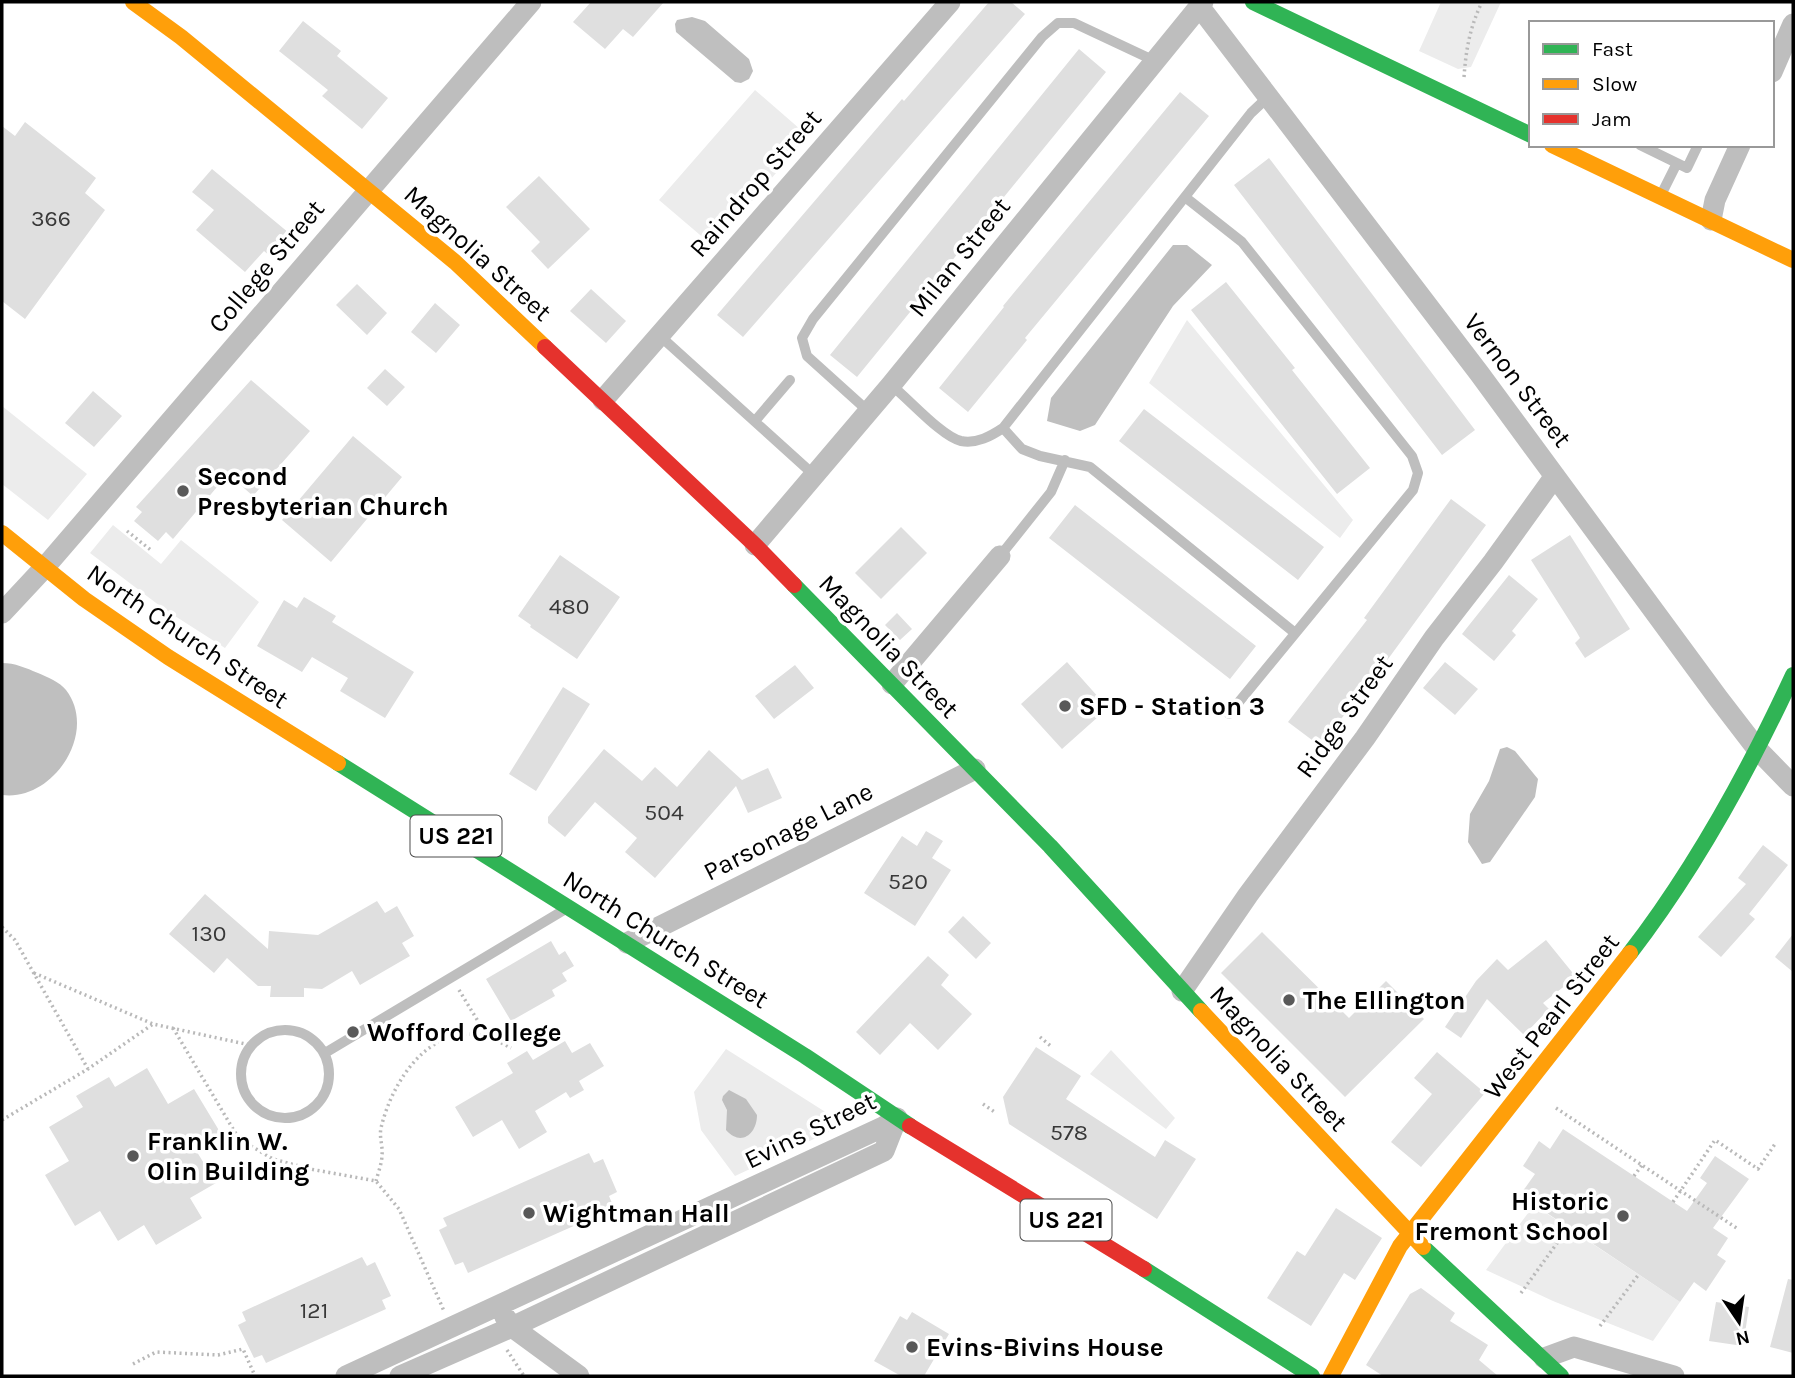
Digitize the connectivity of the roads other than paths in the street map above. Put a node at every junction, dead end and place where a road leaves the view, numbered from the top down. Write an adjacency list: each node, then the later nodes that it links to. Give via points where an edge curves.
1 (133, 2): 16 (street, Magnolia Street)
2 (531, 2): 16 (street, College Street)
3 (950, 2): 21 (street, Raindrop Street)
4 (1253, 2): 10 (street)
5 (1201, 4): 7 (street, Milan Street); 9 (street, Vernon Street)
6 (1793, 24): 8 (street)
7 (1154, 61): 23 (street, Milan Street); 25 (lane, via 1074,23 1058,23 821,308 802,338 807,356)
8 (1774, 67)
9 (1268, 97): 17 (lane); 30 (street, Vernon Street)
10 (1529, 134)
11 (1556, 147): 18 (street)
12 (1644, 147): 15 (lane)
13 (1697, 147): 15 (lane, via 1687,168)
14 (1739, 147): 19 (street)
15 (1677, 163): 18 (lane)
16 (368, 189): 24 (street, Magnolia Street, via 455,262); 34 (street, College Street)
17 (1185, 197): 27 (lane); 36 (lane, via 1242,242 1412,456 1418,473 1413,490)
18 (1660, 197): 19 (street)
19 (1711, 220): 20 (street)
20 (1793, 260)
21 (660, 336): 24 (street, Raindrop Street); 26 (lane)
22 (790, 380): 26 (lane)
23 (891, 385): 25 (street, Milan Street); 27 (lane, via 945,433 962,441 987,439)
24 (603, 400): 32 (street, Magnolia Street)
25 (869, 411): 29 (street, Milan Street)
26 (755, 421): 29 (lane)
27 (1003, 428): 28 (lane, via 1022,449)
28 (1065, 460): 33 (lane, via 1051,492); 36 (lane, via 1090,467)
29 (814, 475): 32 (street, Milan Street)
30 (1555, 476): 40 (street, Vernon Street); 45 (street, Ridge Street)
31 (2, 533): 34 (street, North Church Street / US 221)
32 (755, 545): 38 (street, Magnolia Street)
33 (1000, 556): 38 (street)
34 (45, 567): 35 (street, College Street); 43 (street, North Church Street / US 221, via 168,657)
35 (2, 613)
36 (1295, 633): 39 (lane)
37 (1793, 675): 40 (street, West Pearl Street)
38 (892, 684): 41 (street, Magnolia Street)
39 (1229, 714)
40 (1759, 750): 42 (street, Vernon Street); 48 (street, West Pearl Street, via 1661,913)
41 (975, 769): 44 (street, Parsonage Lane); 45 (street, Magnolia Street)
42 (1793, 786)
43 (570, 907): 44 (street, North Church Street / US 221); 46 (lane)
44 (626, 943): 47 (street, North Church Street / US 221)
45 (1182, 991): 48 (street, Magnolia Street)
46 (325, 1053): 46 (lane, via 298,1031 264,1034 250,1045 242,1060 244,1094 271,1116 305,1114 327,1087 330,1070)
47 (897, 1118): 49 (street, Evins Street); 50 (street, Evins Street, via 884,1151); 55 (street, North Church Street / US 221)
48 (1410, 1234): 51 (street, Magnolia Street); 56 (street, West Pearl Street)
49 (498, 1306): 50 (street); 52 (street, Evins Street)
50 (504, 1330): 53 (street, Evins Street); 54 (street)
51 (1544, 1358): 57 (street, Magnolia Street); 58 (street, via 1574,1347)
52 (346, 1376)
53 (400, 1376)
54 (579, 1376)
55 (1312, 1376)
56 (1331, 1376)
57 (1561, 1376)
58 (1674, 1376)

